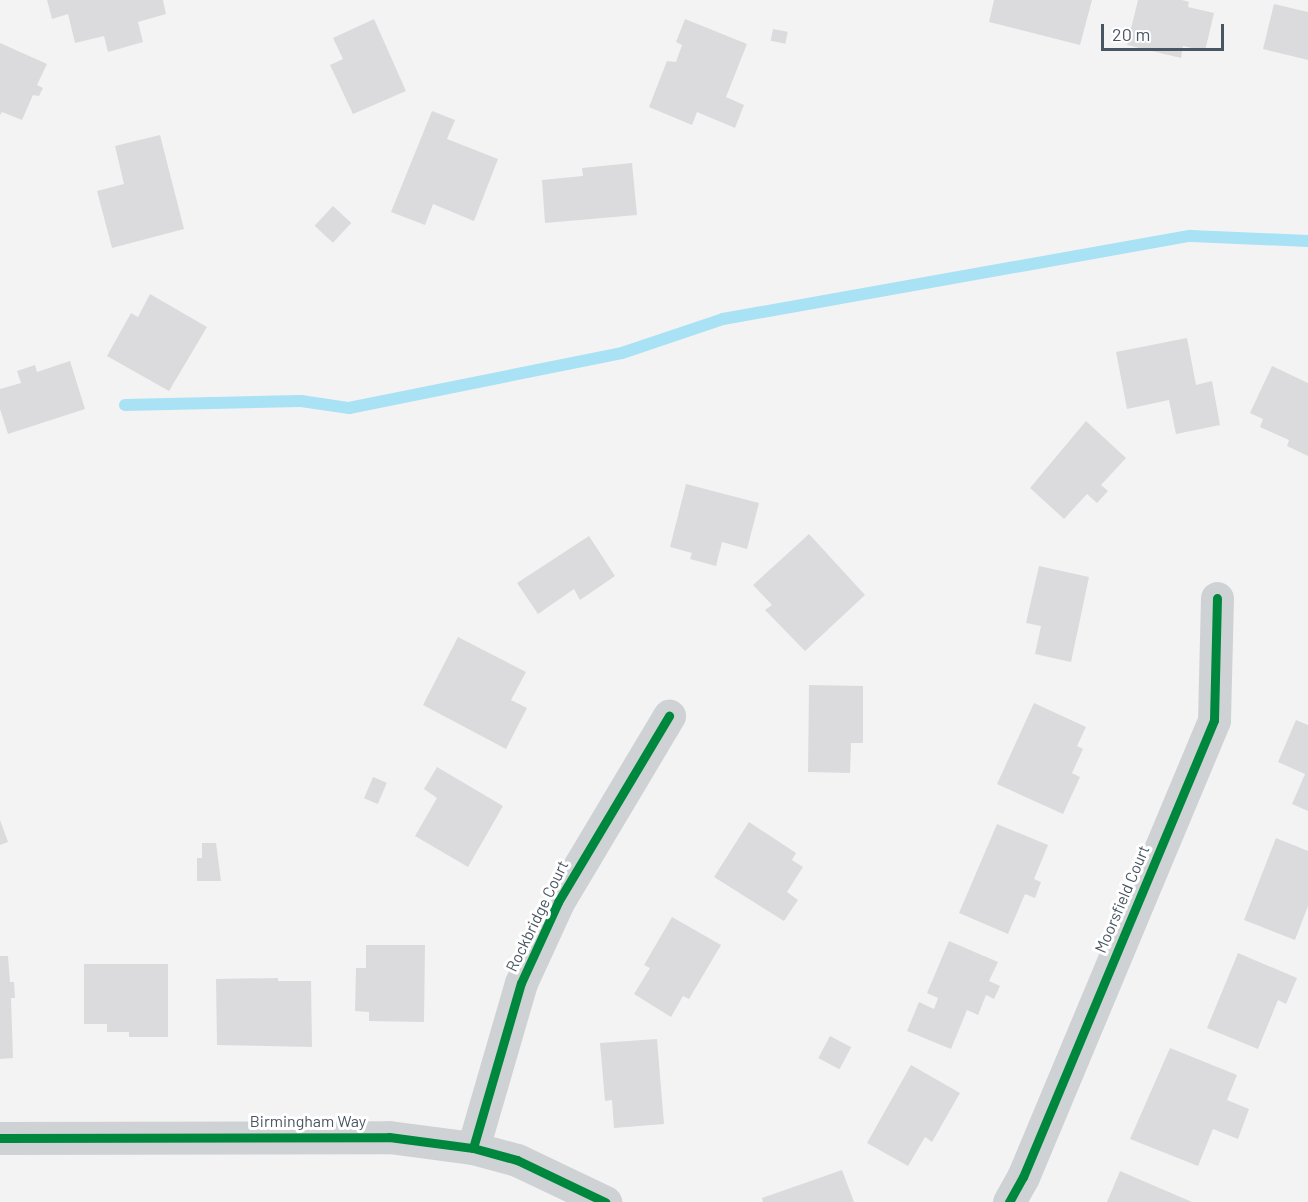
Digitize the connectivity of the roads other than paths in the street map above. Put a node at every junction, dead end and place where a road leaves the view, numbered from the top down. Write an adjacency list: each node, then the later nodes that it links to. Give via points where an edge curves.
1 (1216, 598): 6 (street, Moorsfield Court, via 1214,720 1023,1177)
2 (669, 716): 4 (street, Rockbridge Court, via 558,902 521,983)
3 (0, 1138): 4 (street, Birmingham Way, via 325,1135 389,1137)
4 (473, 1148): 5 (street, Birmingham Way, via 517,1160)
5 (605, 1202)
6 (1009, 1202)

